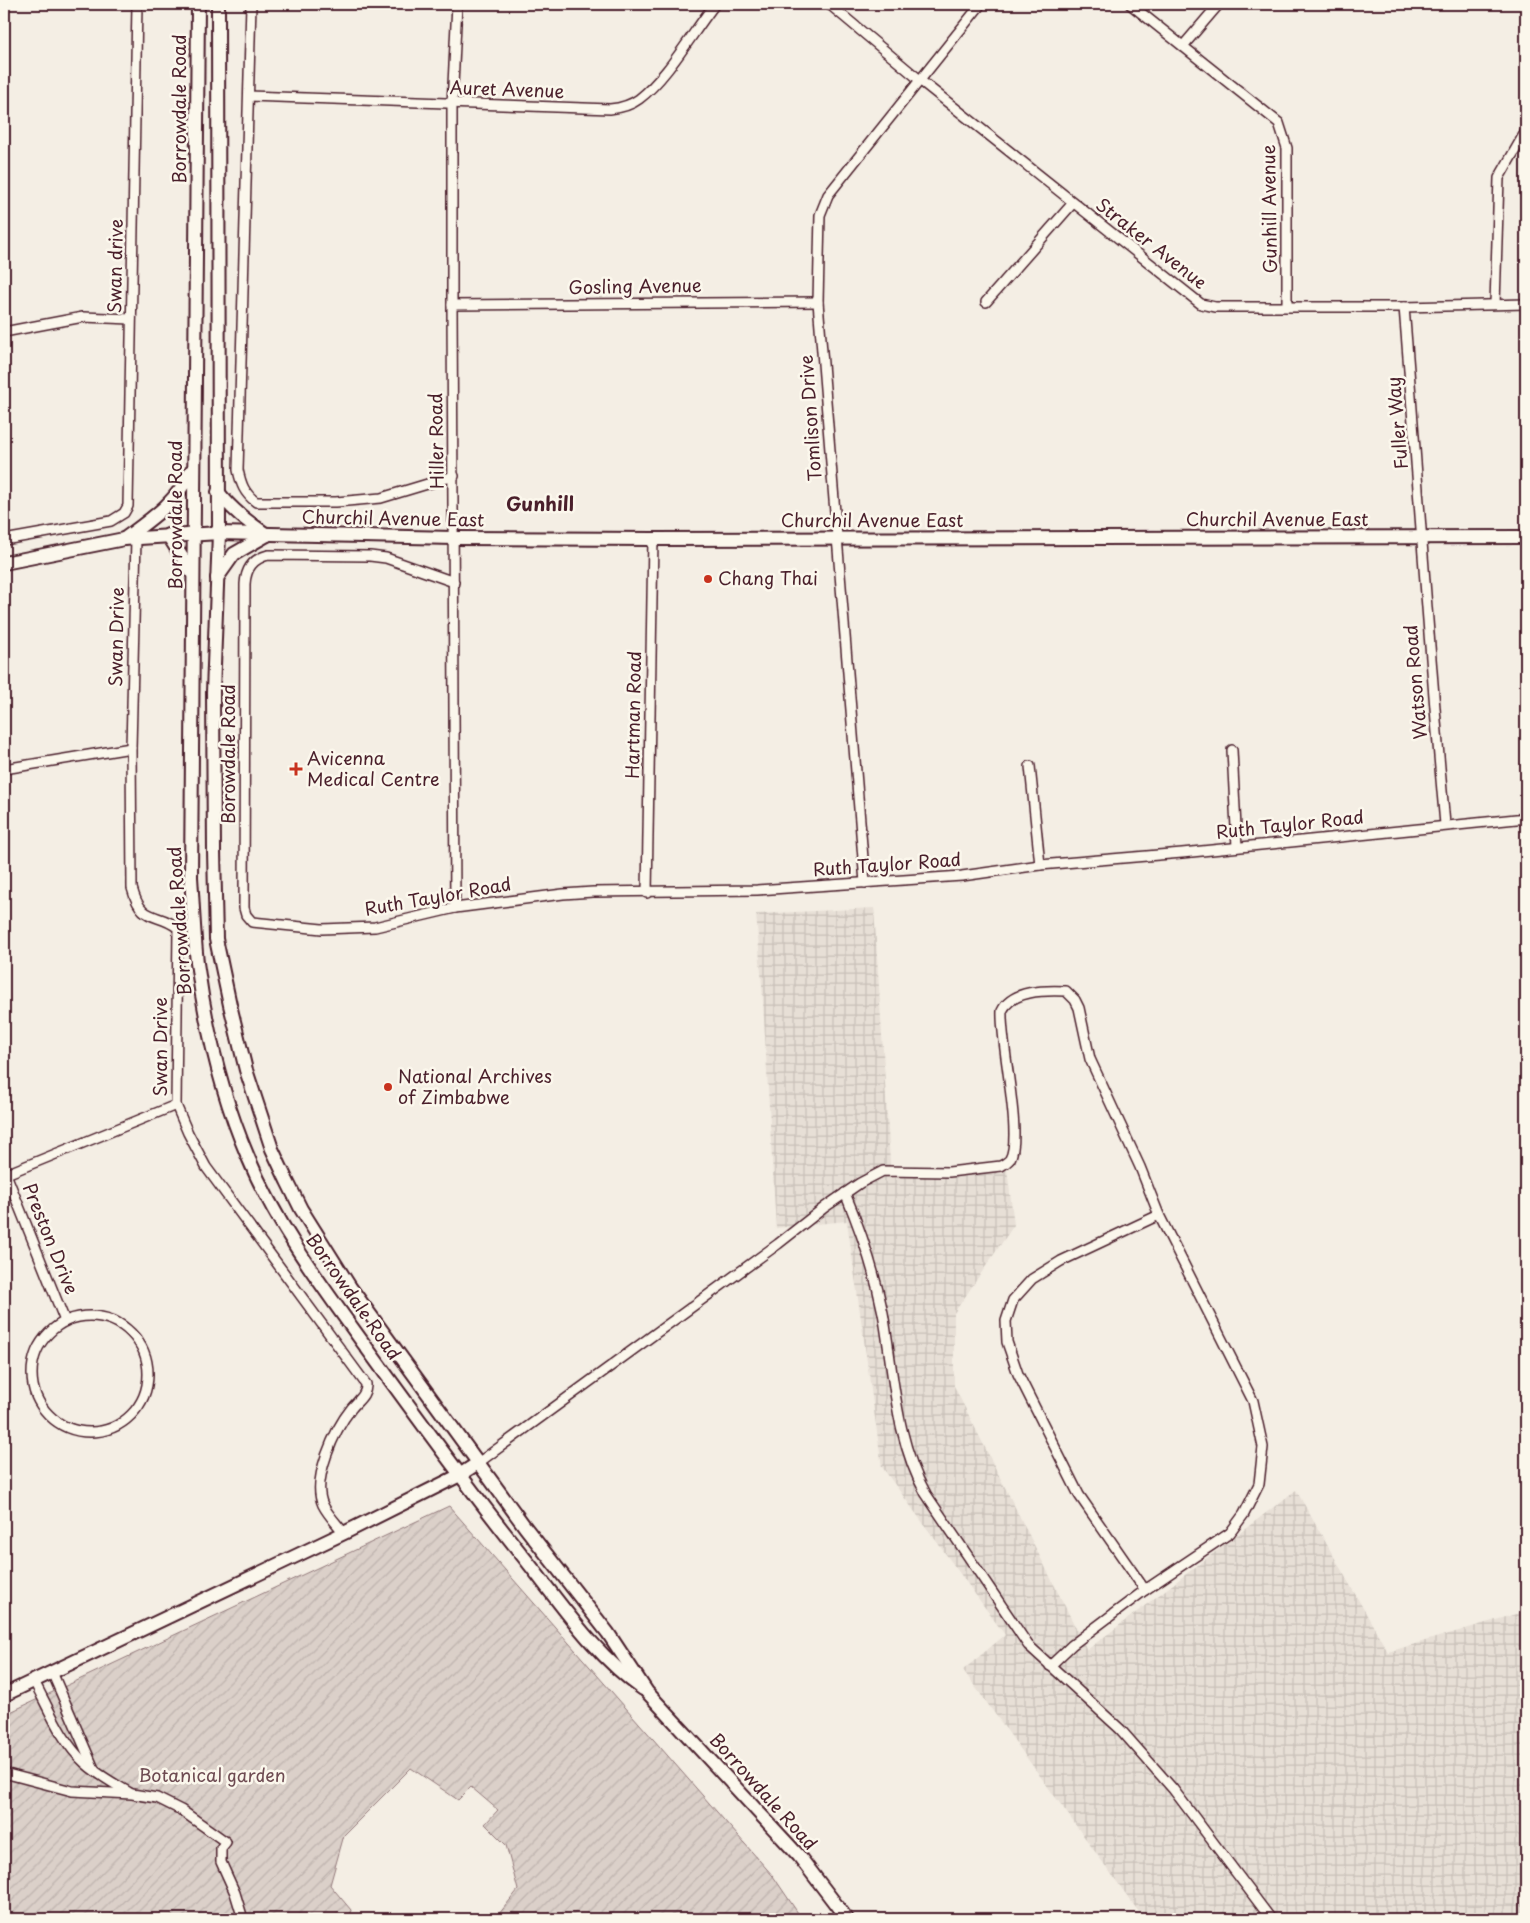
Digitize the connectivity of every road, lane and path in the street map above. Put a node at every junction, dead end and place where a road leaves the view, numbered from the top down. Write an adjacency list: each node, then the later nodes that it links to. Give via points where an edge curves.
1 (137, 4): 24 (street, Swan drive)
2 (198, 4): 26 (main road, Borrowdale Road)
3 (218, 4): 28 (main road, Borrowdale Road)
4 (252, 4): 13 (street)
5 (457, 4): 14 (street, Hiller Road)
6 (715, 4): 14 (street, Auret Avenue, via 653,87 622,108)
7 (829, 4): 12 (street, Straker Avenue)
8 (981, 4): 12 (street, Tomlison Drive)
9 (1130, 4): 11 (street, Gunhill Avenue)
10 (1219, 4): 11 (street)
11 (1183, 46): 22 (street, Gunhill Avenue, via 1273,117 1285,136)
12 (921, 81): 16 (street, Straker Avenue); 17 (street, Tomlison Drive, via 822,206)
13 (249, 96): 14 (street, Auret Avenue); 27 (street, Churchil Avenue East, via 238,470 242,488 256,502 336,502 381,498)
14 (452, 105): 21 (street, Hiller Road)
15 (1526, 131): 19 (street, via 1499,178)
16 (1073, 203): 18 (street); 22 (street, Straker Avenue, via 1201,304 1215,307)
17 (818, 302): 21 (street, Gosling Avenue); 37 (street, Tomlison Drive)
18 (986, 302)
19 (1495, 304): 20 (street, Straker Avenue); 23 (street, Straker Avenue)
20 (1526, 304)
21 (452, 305): 27 (street, Hiller Road)
22 (1287, 306): 23 (street, Straker Avenue)
23 (1404, 307): 33 (street, Fuller Way)
24 (131, 319): 25 (street, via 84,317); 39 (street, Swan drive, via 130,496 124,512 112,520)
25 (4, 332)
26 (193, 467): 31 (main road, Borrowdale Road); 35 (main road, via 174,500)
27 (454, 476): 36 (street, Hiller Road)
28 (218, 492): 29 (main road, Borrowdale Road); 32 (main road, via 246,522)
29 (219, 533): 31 (main road, Churchil Avenue East); 32 (main road, Churchil Avenue East); 42 (main road, Borrowdale Road)
30 (168, 535): 31 (main road, Churchil Avenue East); 35 (main road, Churchil Avenue East); 41 (main road)
31 (193, 535): 41 (main road, Borrowdale Road)
32 (266, 535): 36 (main road, Churchil Avenue East); 42 (main road, via 234,554)
33 (1423, 537): 34 (main road, Churchil Avenue East); 37 (main road, Churchil Avenue East); 50 (street, Watson Road, via 1429,653)
34 (1526, 537)
35 (130, 538): 40 (main road, Churchil Avenue East); 45 (street, Swan Drive)
36 (454, 538): 38 (main road, Churchil Avenue East); 43 (street, Hiller Road)
37 (836, 538): 38 (main road, Churchil Avenue East); 53 (street, Tomlison Drive)
38 (653, 539): 54 (street, Hartman Road)
39 (4, 540)
40 (4, 563)
41 (194, 576): 63 (main road, Borrowdale Road, via 192,877 197,961 205,1013 223,1084 248,1157 275,1213 338,1308)
42 (217, 579): 62 (main road, Borrowdale Road, via 213,692 216,938 246,1070 272,1149 301,1209 350,1286)
43 (454, 582): 44 (street, Churchil Avenue East, via 386,558 291,554 255,561 248,570); 55 (street, Hiller Road)
44 (245, 584): 56 (street, Borowdale Road, via 244,908)
45 (131, 748): 48 (street); 57 (street, Swan Drive, via 132,888 142,909 153,918 178,928)
46 (1232, 750): 51 (street)
47 (1030, 766): 52 (street)
48 (4, 769)
49 (1526, 818): 50 (street, Ruth Taylor Road)
50 (1446, 824): 51 (street, Ruth Taylor Road)
51 (1237, 847): 52 (street, Ruth Taylor Road)
52 (1040, 865): 53 (street, Ruth Taylor Road, via 962,876)
53 (865, 883): 54 (street, Ruth Taylor Road)
54 (648, 893): 55 (street, Ruth Taylor Road, via 593,892)
55 (455, 908): 56 (street, Ruth Taylor Road, via 375,927 322,929)
56 (252, 922)
57 (176, 1105): 58 (street); 64 (street, Swan Drive, via 206,1167 366,1384 365,1393 333,1438 321,1482 323,1504)
58 (4, 1172): 61 (street, Preston Drive)
59 (845, 1193): 60 (street, via 883,1171 949,1172 1006,1163 1013,1148 1002,1011 1010,999 1020,994 1066,991 1079,1008 1090,1060); 62 (street); 66 (street, via 882,1311 905,1445 915,1474 955,1540 1014,1626)
60 (1159, 1215): 65 (street, via 1253,1402 1263,1447 1262,1471 1255,1495 1230,1533); 65 (street, via 1060,1261 1032,1279 1013,1300 1006,1320 1007,1342 1018,1374 1079,1495)
61 (65, 1322): 61 (street, Preston Drive, via 83,1316 101,1316 118,1322 143,1348 148,1384 142,1401 131,1416 116,1426 98,1432 80,1431 63,1425 48,1414 38,1399 33,1382 33,1364 39,1346 50,1332)
62 (478, 1463): 63 (main road); 69 (main road, Borrowdale Road, via 608,1633)
63 (458, 1476): 64 (main road); 69 (main road, Borrowdale Road, via 594,1645 628,1679)
64 (344, 1533): 67 (main road)
65 (1145, 1590): 66 (street, via 1072,1645)
66 (1050, 1666): 76 (street, via 1120,1729 1166,1781)
67 (52, 1672): 68 (main road); 71 (street)
68 (34, 1680): 70 (main road); 71 (street, via 62,1734)
69 (647, 1692): 75 (main road, Borrowdale Road, via 799,1856)
70 (4, 1695)
71 (95, 1771): 73 (street)
72 (4, 1773): 73 (street, via 72,1791)
73 (132, 1794): 74 (street, via 167,1802 226,1842 221,1848 220,1862)
74 (243, 1919)
75 (846, 1919)
76 (1271, 1919)

